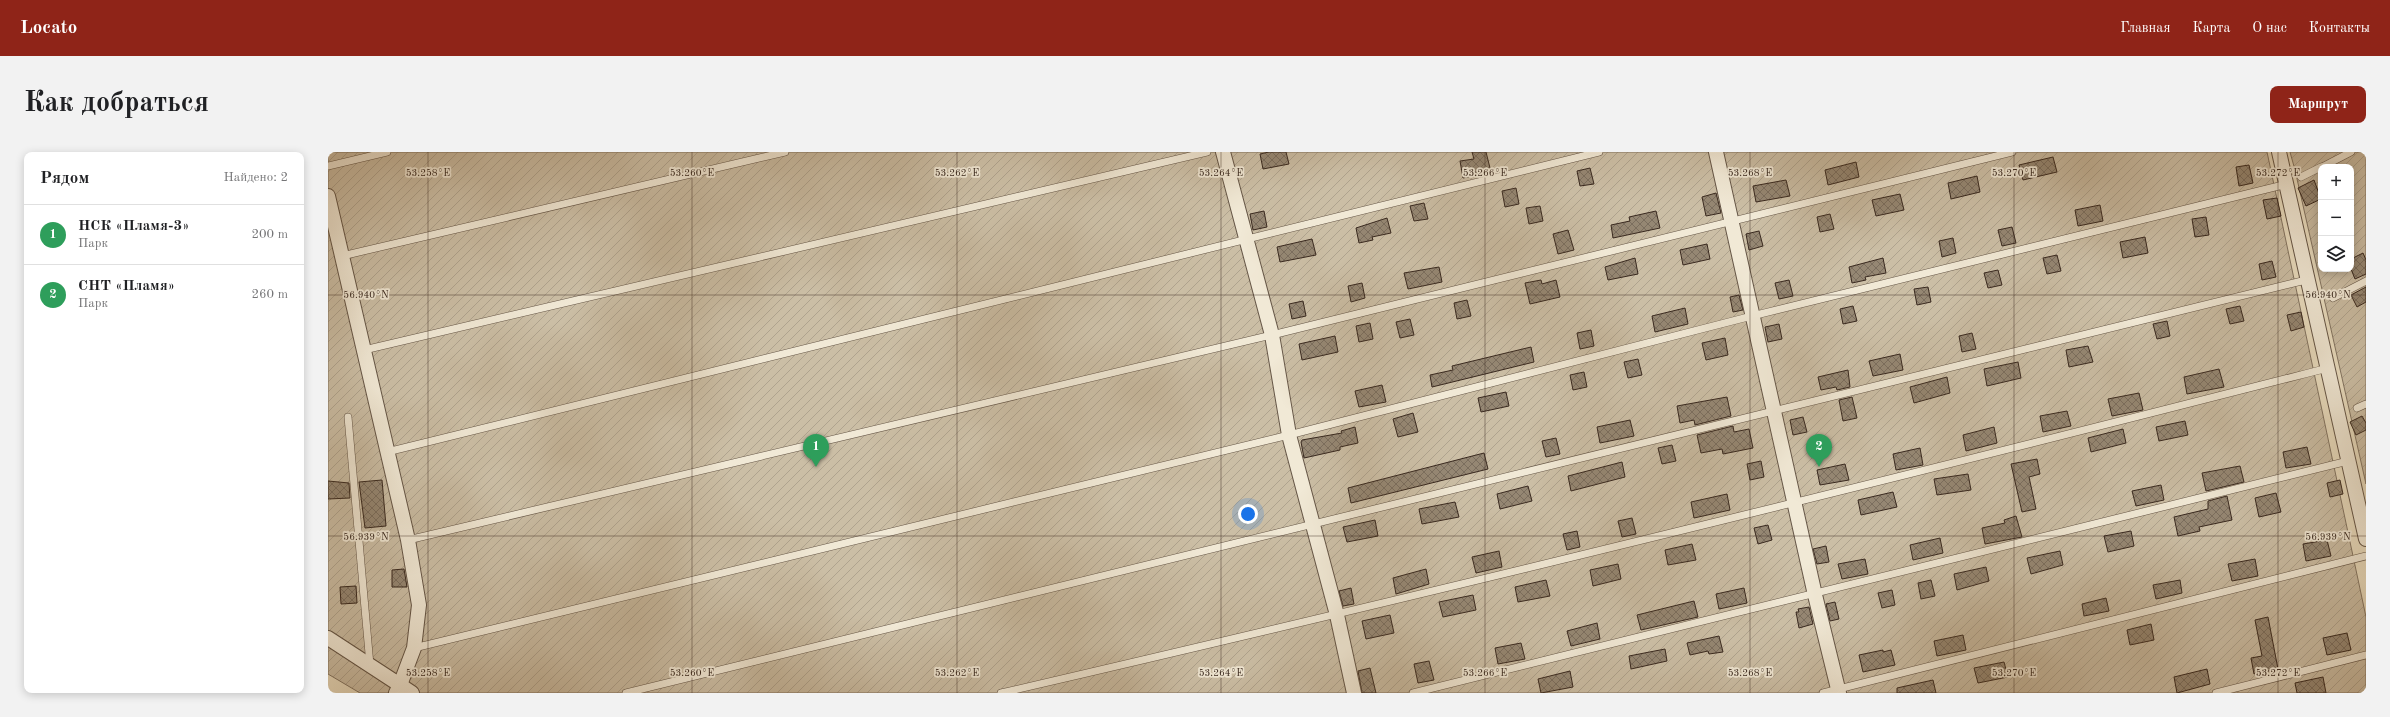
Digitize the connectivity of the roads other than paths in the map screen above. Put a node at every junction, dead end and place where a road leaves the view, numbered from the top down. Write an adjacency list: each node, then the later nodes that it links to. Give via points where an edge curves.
1 (387, 152): 11 (lane)
2 (785, 152): 18 (lane)
3 (1207, 152): 24 (lane)
4 (1223, 152): 17 (street)
5 (1599, 152): 17 (lane)
6 (1716, 152): 16 (street)
7 (2012, 152): 16 (lane)
8 (2279, 152): 14 (street)
9 (2352, 152): 10 (lane)
10 (2327, 164)
11 (328, 166)
12 (2318, 168): 13 (lane)
13 (2301, 177)
14 (2287, 184): 19 (street); 22 (lane)
15 (328, 196): 18 (street)
16 (1733, 222): 22 (street); 23 (lane)
17 (1248, 239): 23 (street); 31 (lane)
18 (342, 256): 24 (street)
19 (2306, 280): 25 (street); 28 (lane)
20 (2366, 281): 21 (lane)
21 (2333, 298)
22 (1752, 316): 28 (street); 30 (lane)
23 (1272, 335): 30 (street); 36 (lane)
24 (364, 350): 31 (street)
25 (2328, 368): 32 (street); 33 (lane)
26 (2366, 404): 27 (lane)
27 (2357, 408)
28 (1774, 410): 33 (street); 34 (lane)
29 (348, 417): 43 (lane)
30 (1289, 435): 34 (street); 41 (lane)
31 (387, 452): 36 (street)
32 (2348, 461): 35 (street); 38 (lane)
33 (1795, 504): 38 (street); 39 (lane)
34 (1313, 525): 39 (street); 46 (lane)
35 (2366, 539)
36 (408, 540): 41 (street, via 419,605)
37 (2366, 556): 45 (lane)
38 (1815, 595): 45 (street); 49 (lane)
39 (1337, 615): 47 (lane); 48 (street)
40 (328, 638): 43 (street)
41 (414, 648): 44 (street)
42 (2366, 656): 51 (lane)
43 (370, 665): 44 (street)
44 (403, 690)
45 (1838, 691): 50 (lane)
46 (626, 693)
47 (1001, 693)
48 (1354, 693)
49 (1414, 693)
50 (1823, 693)
51 (2216, 693)

